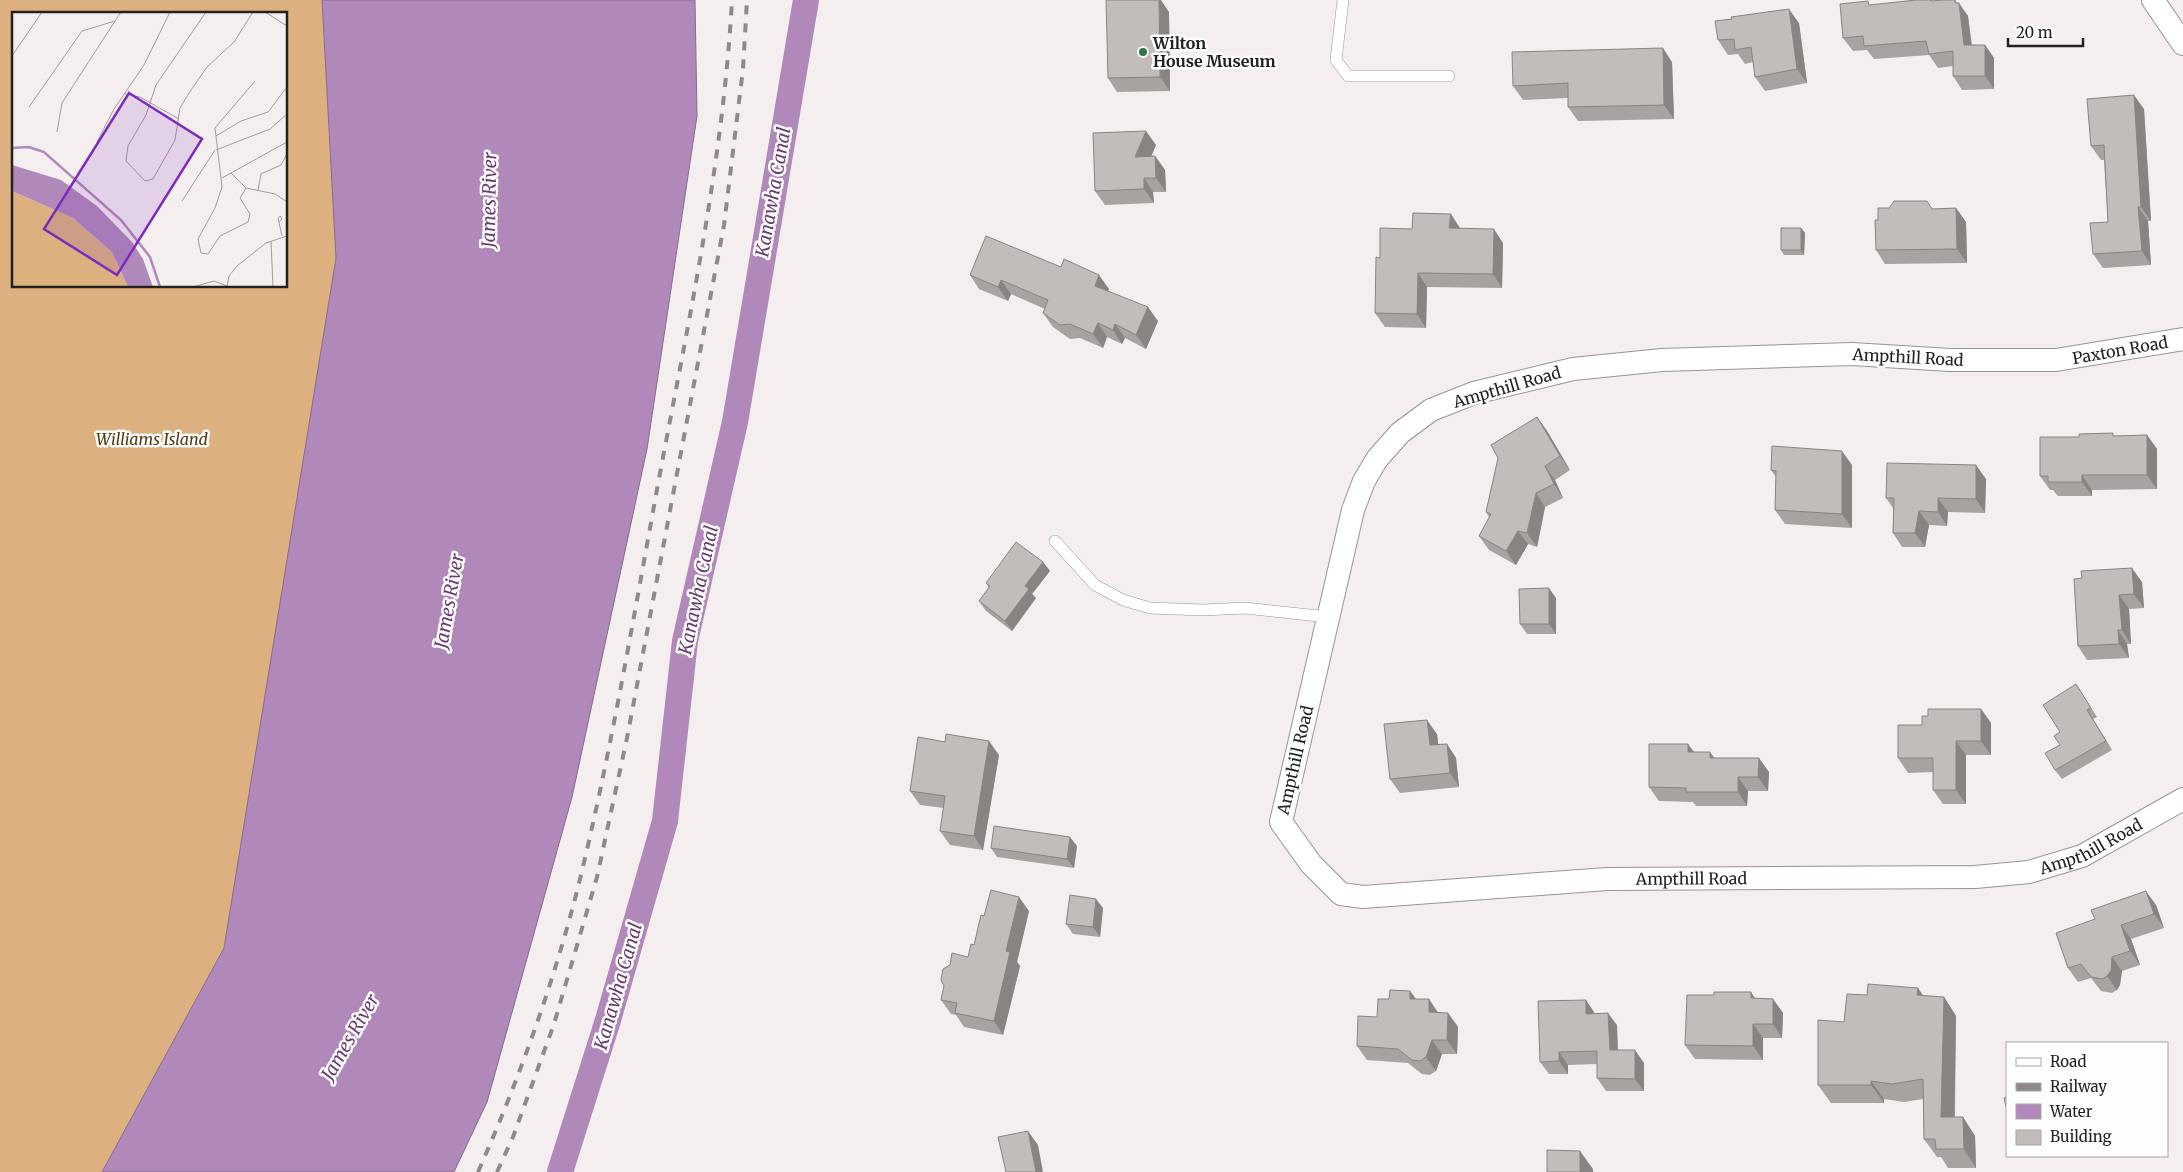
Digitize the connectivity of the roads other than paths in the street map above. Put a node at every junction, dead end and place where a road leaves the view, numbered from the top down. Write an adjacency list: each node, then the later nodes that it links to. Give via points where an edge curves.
1 (1343, 0): 4 (lane, via 1336,60 1348,76)
2 (2153, 0): 3 (street)
3 (2183, 44)
4 (1449, 76)
5 (2183, 339): 6 (street, Paxton Road)
6 (2056, 360): 8 (street, Ampthill Road, via 1950,360 1852,354 1662,360 1573,369 1474,393 1431,410 1400,433 1377,459 1353,510)
7 (1055, 540): 8 (lane, via 1095,585 1141,606 1202,610 1245,608)
8 (1328, 616): 9 (street, Ampthill Road, via 1281,822 1311,864 1341,894 1362,897 1607,879 1975,877 2029,872 2082,856)
9 (2183, 799)

